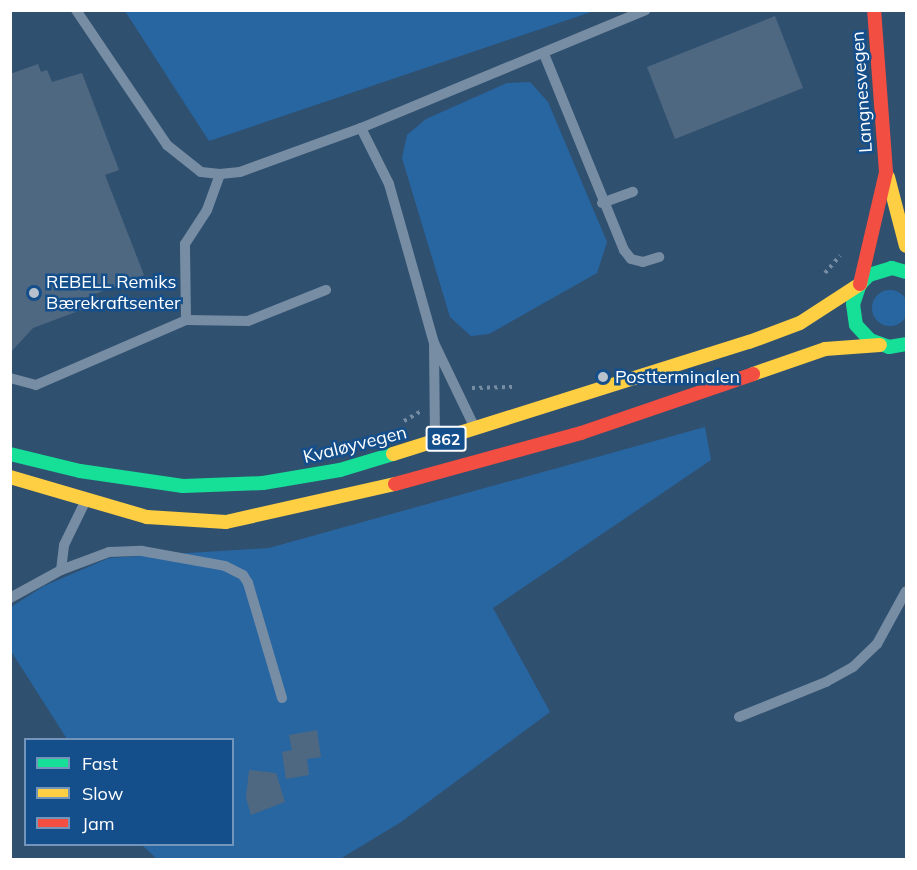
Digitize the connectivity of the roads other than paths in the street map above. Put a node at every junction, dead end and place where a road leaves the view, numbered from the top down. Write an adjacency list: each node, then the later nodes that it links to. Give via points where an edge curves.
1 (76, 10): 7 (lane, via 167,145 201,172)
2 (646, 10): 4 (lane)
3 (874, 10): 6 (main road, Langnesvegen)
4 (544, 54): 5 (lane); 9 (lane)
5 (361, 128): 7 (lane, via 240,172); 16 (lane, via 389,183)
6 (886, 172): 10 (main road, Langnesvegen); 13 (main road, Langnesvegen)
7 (220, 174): 15 (lane, via 207,210 185,244)
8 (633, 192): 9 (lane)
9 (602, 203): 11 (lane, via 631,258 643,262)
10 (906, 246)
11 (659, 257)
12 (906, 272): 13 (main road, 862, via 880,270)
13 (860, 284): 18 (main road, Langnesvegen, via 853,315 862,333); 20 (main road, Kvaløyvegen / 862, via 783,330)
14 (326, 290): 15 (lane, via 248,321)
15 (186, 320): 19 (lane, via 36,385)
16 (434, 343): 20 (lane); 21 (lane)
17 (906, 344): 18 (main road, 862)
18 (880, 345): 23 (main road, 862, via 825,349 713,385 620,421)
19 (10, 378)
20 (475, 429): 21 (main road, Kvaløyvegen / 862); 23 (lane)
21 (444, 448): 22 (main road, Kvaløyvegen / 862, via 264,483 223,486 147,482); 23 (lane)
22 (10, 454)
23 (466, 464): 25 (main road, 862, via 357,495 226,522 147,517)
24 (11, 477): 25 (main road, 862)
25 (88, 499): 26 (lane, via 70,527)
26 (60, 570): 28 (lane); 29 (lane, via 122,550 209,561 235,569 248,583)
27 (906, 591): 30 (lane, via 877,644 853,667)
28 (10, 598)
29 (282, 698)
30 (739, 717)

